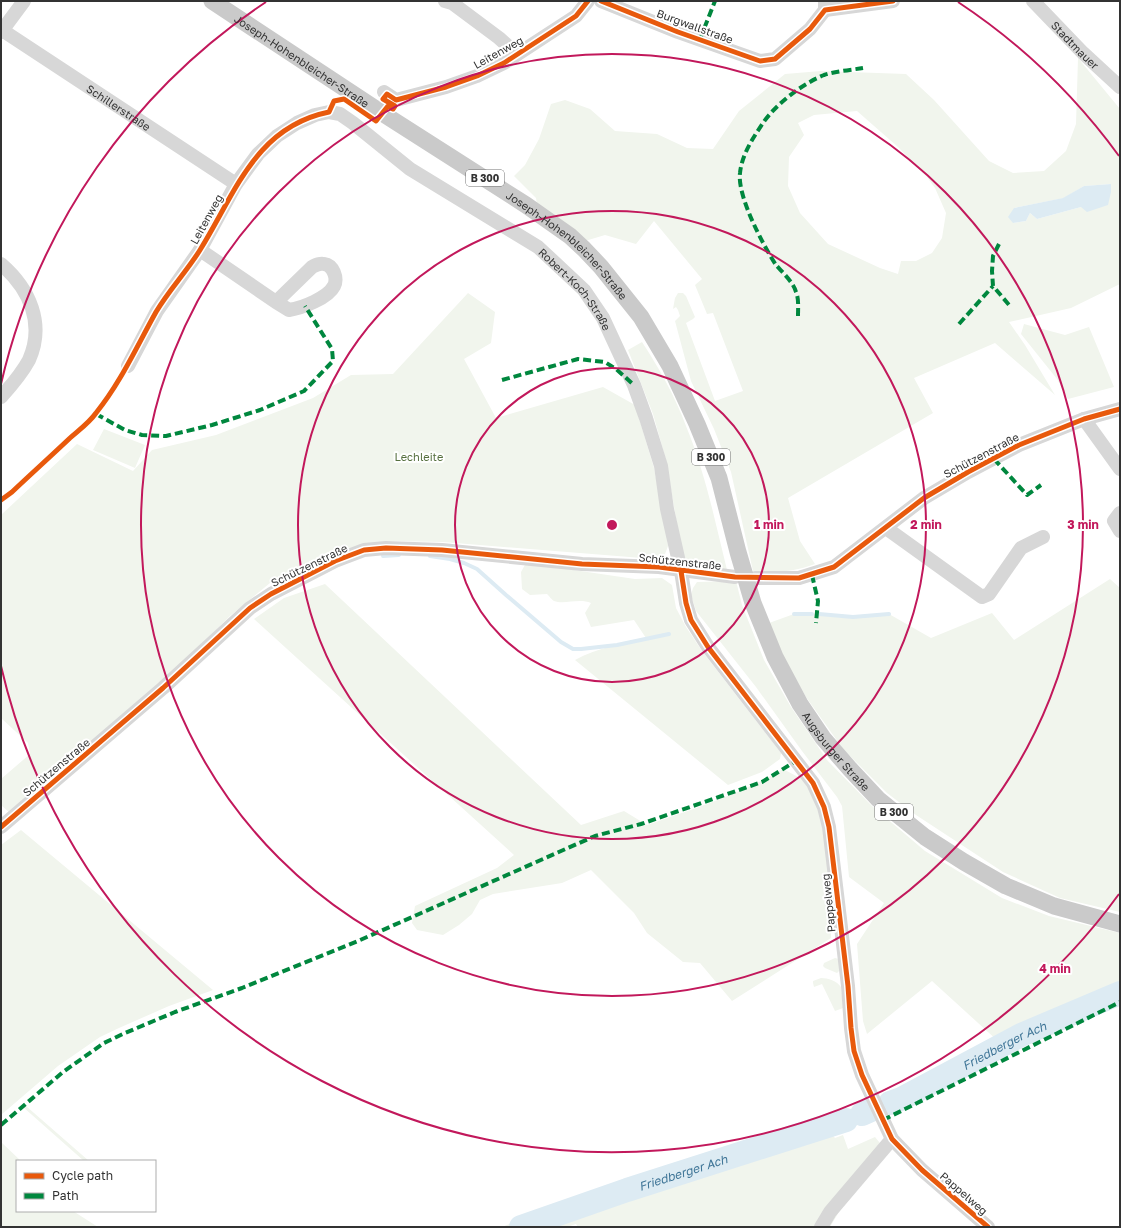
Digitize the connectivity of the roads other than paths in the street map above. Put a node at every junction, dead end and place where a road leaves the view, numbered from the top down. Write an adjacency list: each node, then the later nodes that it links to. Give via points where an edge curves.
1 (212, 1): 30 (main road, Joseph-Hohenbleicher-Straße / B 300, via 526,205 570,236 601,267 641,317 670,366 697,424 719,478)
2 (445, 1): 10 (street, Leitenweg, via 452,3)
3 (588, 1): 10 (street, Leitenweg, via 576,16)
4 (601, 1): 8 (street, Burgwallstraße, via 760,61 775,59 810,29)
5 (893, 1): 8 (street)
6 (1033, 1): 11 (street, Stadtmauer)
7 (18, 3): 9 (street)
8 (825, 6)
9 (2, 31): 14 (street, Schillerstraße)
10 (517, 54): 12 (street, Leitenweg, via 477,76 446,88 396,100)
11 (1120, 87)
12 (384, 92)
13 (329, 112): 14 (street, Leitenweg, via 297,123 277,136 258,154); 27 (street, Robert-Koch-Straße, via 340,114 353,123 410,170 538,247 584,290 603,318 634,385 646,418 661,466 667,509)
14 (236, 184): 15 (street, Leitenweg)
15 (200, 250): 17 (street); 18 (street, Leitenweg, via 157,311)
16 (1, 264): 19 (street, via 23,288 34,311 36,337 28,360)
17 (276, 302)
18 (128, 366)
19 (1, 397)
20 (1120, 409): 21 (street, Schützenstraße)
21 (1084, 419): 22 (street); 24 (street, Schützenstraße, via 1019,445 968,472 924,498)
22 (1120, 469)
23 (1120, 513): 25 (street, via 1114,521)
24 (886, 528): 26 (street, via 982,597 989,594 1020,548); 29 (street, Schützenstraße, via 834,568 799,578)
25 (1120, 531)
26 (1043, 537)
27 (681, 571): 28 (street, Schützenstraße); 31 (street, Schützenstraße, via 659,567 582,564 442,550 364,550 335,561 271,594 250,608 163,688); 33 (street, Pappelweg, via 691,620 708,647 813,783 824,807 838,892 854,1051 862,1075)
28 (735, 577)
29 (755, 578)
30 (753, 603): 32 (main road, Augsburger Straße / B 300, via 775,657 800,704 823,738 878,799 925,838 1006,886 1054,906)
31 (1, 827)
32 (1120, 924)
33 (892, 1139): 34 (street, via 830,1212); 35 (street, Pappelweg, via 922,1170)
34 (821, 1227)
35 (988, 1227)

